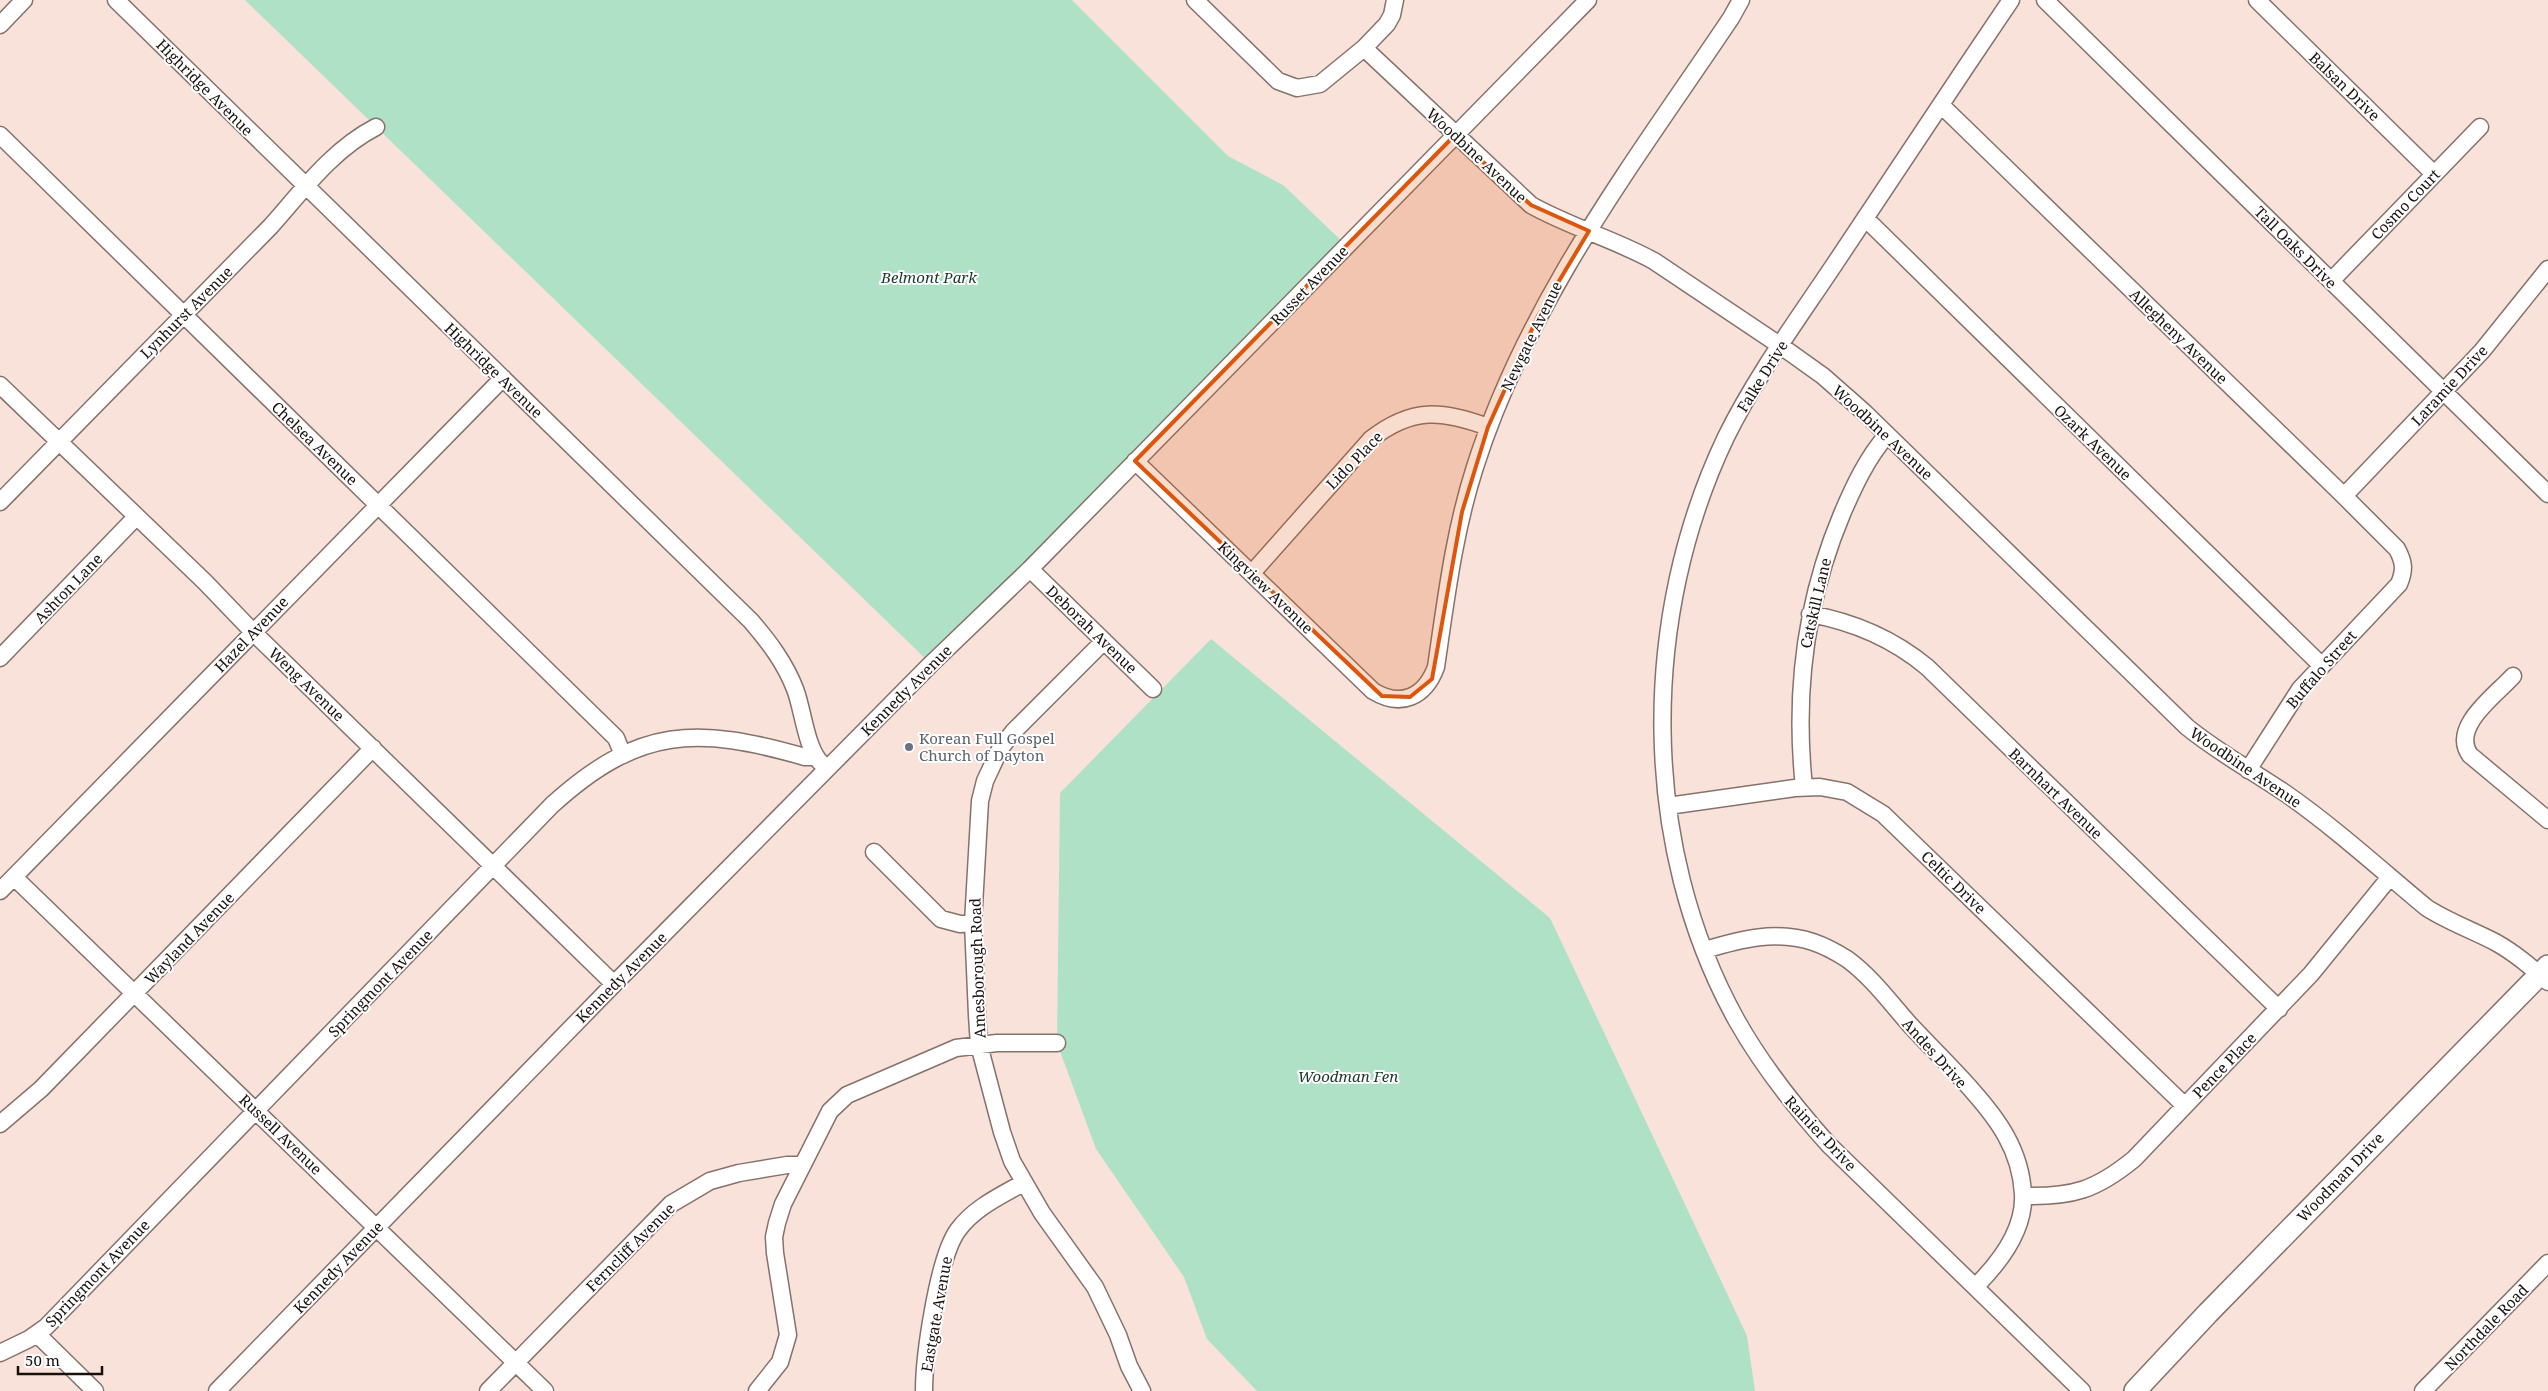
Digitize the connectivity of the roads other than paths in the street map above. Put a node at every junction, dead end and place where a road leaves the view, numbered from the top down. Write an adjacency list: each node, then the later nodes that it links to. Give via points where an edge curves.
1 (24, 0): 10 (street)
2 (116, 0): 18 (street, Highridge Avenue)
3 (1195, 0): 11 (street, via 1288,86 1308,88 1320,84)
4 (1395, 0): 11 (street, via 1387,24)
5 (1588, 0): 16 (street, Russet Avenue)
6 (1741, 0): 20 (street, Newgate Avenue)
7 (2011, 0): 12 (street, Falke Drive)
8 (2045, 0): 22 (street, Tall Oaks Drive)
9 (2257, 0): 17 (street, Balsan Drive)
10 (0, 25)
11 (1364, 48): 16 (street, Woodbine Avenue)
12 (1941, 105): 19 (street, Falke Drive); 33 (street, Allegheny Avenue)
13 (376, 127): 18 (street, Lynhurst Avenue, via 365,132)
14 (2480, 127): 17 (street, Cosmo Court)
15 (0, 135): 23 (street, Chelsea Avenue)
16 (1454, 136): 20 (street, Woodbine Avenue, via 1531,205); 31 (street, Russet Avenue)
17 (2433, 173): 22 (street, Cosmo Court)
18 (306, 186): 23 (street, Lynhurst Avenue); 25 (street, Highridge Avenue)
19 (1865, 218): 24 (street, Falke Drive); 44 (street, Ozark Avenue)
20 (1589, 231): 24 (street, Woodbine Avenue, via 1654,261); 28 (street, Newgate Avenue, via 1538,316)
21 (2548, 269): 27 (street, Laramie Drive)
22 (2331, 281): 27 (street, Tall Oaks Drive)
23 (184, 315): 30 (street, Lynhurst Avenue); 35 (street, Chelsea Avenue)
24 (1780, 346): 29 (street, Woodbine Avenue, via 1823,376); 54 (street, Falke Drive, via 1727,436 1698,507 1683,556 1673,598 1663,677 1663,743)
25 (503, 378): 35 (street, Hazel Avenue); 50 (street, Highridge Avenue, via 766,638 794,687)
26 (0, 385): 30 (street, Weng Avenue)
27 (2444, 393): 32 (street, Tall Oaks Drive); 33 (street, Laramie Drive)
28 (1488, 427): 38 (street, Lido Place, via 1459,417 1433,414 1410,417 1384,429 1371,439); 47 (street, Newgate Avenue, via 1462,512 1436,667 1420,692)
29 (1887, 435): 40 (street, Catskill Lane, via 1864,468 1850,496 1828,548); 52 (street, Woodbine Avenue, via 2187,727 2226,758)
30 (58, 442): 34 (street, Lynhurst Avenue); 36 (street, Weng Avenue)
31 (1135, 461): 37 (street, Russet Avenue); 38 (street, Kingview Avenue)
32 (2548, 493)
33 (2344, 496): 39 (street, Allegheny Avenue, via 2397,549 2402,558)
34 (0, 502)
35 (378, 505): 41 (street, Hazel Avenue); 49 (street, Chelsea Avenue, via 616,738)
36 (136, 517): 41 (street, Weng Avenue); 43 (street, Ashton Lane)
37 (1030, 569): 42 (street, Deborah Avenue); 51 (street, Kennedy Avenue)
38 (1252, 573): 47 (street, Kingview Avenue, via 1373,691 1392,699)
39 (2403, 575): 44 (street, Buffalo Street, via 2399,584)
40 (1810, 614): 53 (street, Catskill Lane, via 1800,685); 66 (street, Barnhart Avenue, via 1834,618 1873,632 1898,645 1927,667)
41 (253, 632): 48 (street, Weng Avenue); 59 (street, Hazel Avenue)
42 (1104, 641): 46 (street, Deborah Avenue); 61 (street, Amesborough Road, via 1013,732 991,764 980,801)
43 (0, 658)
44 (2321, 665): 52 (street, Buffalo Street, via 2281,716)
45 (2514, 676): 55 (street, via 2470,723 2464,743 2470,755)
46 (1153, 689)
47 (1403, 699)
48 (373, 748): 57 (street, Weng Avenue); 65 (street, Wayland Avenue)
49 (623, 755): 50 (street, Springmont Avenue, via 669,740 712,737); 57 (street, Springmont Avenue, via 573,786)
50 (816, 757): 51 (street, Highridge Avenue)
51 (827, 770): 64 (street, Kennedy Avenue)
52 (2248, 770): 58 (street, Woodbine Avenue, via 2314,814)
53 (1804, 787): 54 (street, Celtic Drive); 69 (street, Celtic Drive, via 1847,792 1883,814)
54 (1668, 806): 62 (street, Rainier Drive, via 1681,870)
55 (2548, 820)
56 (874, 852): 61 (street, via 941,919 960,924)
57 (494, 866): 64 (street, Weng Avenue); 70 (street, Springmont Avenue)
58 (2390, 877): 63 (street, Woodbine Avenue, via 2445,920 2494,942); 66 (street, Pence Place, via 2311,974)
59 (15, 878): 60 (street, Hazel Avenue); 65 (street, Russell Avenue)
60 (0, 892)
61 (973, 923): 68 (street, Amesborough Road)
62 (1705, 950): 74 (street, Andes Drive, via 1758,936 1776,936 1812,942 1847,959 1993,1116 2014,1154); 77 (street, Rainier Drive, via 1737,1020 1793,1104 1829,1145)
63 (2545, 974): 89 (main road, Woodman Drive, via 2208,1313)
64 (614, 984): 75 (street, Kennedy Avenue)
65 (136, 994): 70 (street, Russell Avenue); 71 (street, Wayland Avenue, via 41,1090)
66 (2278, 1009): 69 (street, Pence Place)
67 (1057, 1043): 68 (street)
68 (979, 1044): 72 (street, via 938,1054 847,1094 830,1111); 73 (street, Amesborough Road, via 1002,1132)
69 (2184, 1106): 74 (street, Pence Place, via 2134,1159 2104,1181 2065,1195)
70 (256, 1110): 75 (street, Russell Avenue); 78 (street, Springmont Avenue)
71 (0, 1124)
72 (801, 1165): 80 (street, Ferncliff Avenue, via 787,1164 710,1181 671,1204); 85 (street, via 783,1204 774,1237 788,1335 786,1349 772,1374)
73 (1023, 1183): 86 (street, Eastgate Avenue, via 967,1219 949,1246 931,1326); 87 (street, Amesborough Road, via 1095,1287)
74 (2024, 1196): 77 (street, Andes Drive, via 2010,1243)
75 (377, 1227): 80 (street, Russell Avenue); 82 (street, Kennedy Avenue)
76 (2548, 1263): 90 (street, Northdale Road)
77 (1976, 1286): 88 (street, Rainier Drive)
78 (37, 1334): 79 (street, Springmont Avenue); 81 (street)
79 (0, 1353)
80 (516, 1362): 83 (street, Ferncliff Avenue); 84 (street, Russell Avenue)
81 (95, 1391)
82 (217, 1391)
83 (488, 1391)
84 (545, 1391)
85 (757, 1391)
86 (924, 1391)
87 (1142, 1391)
88 (2082, 1391)
89 (2135, 1391)
90 (2423, 1391)

